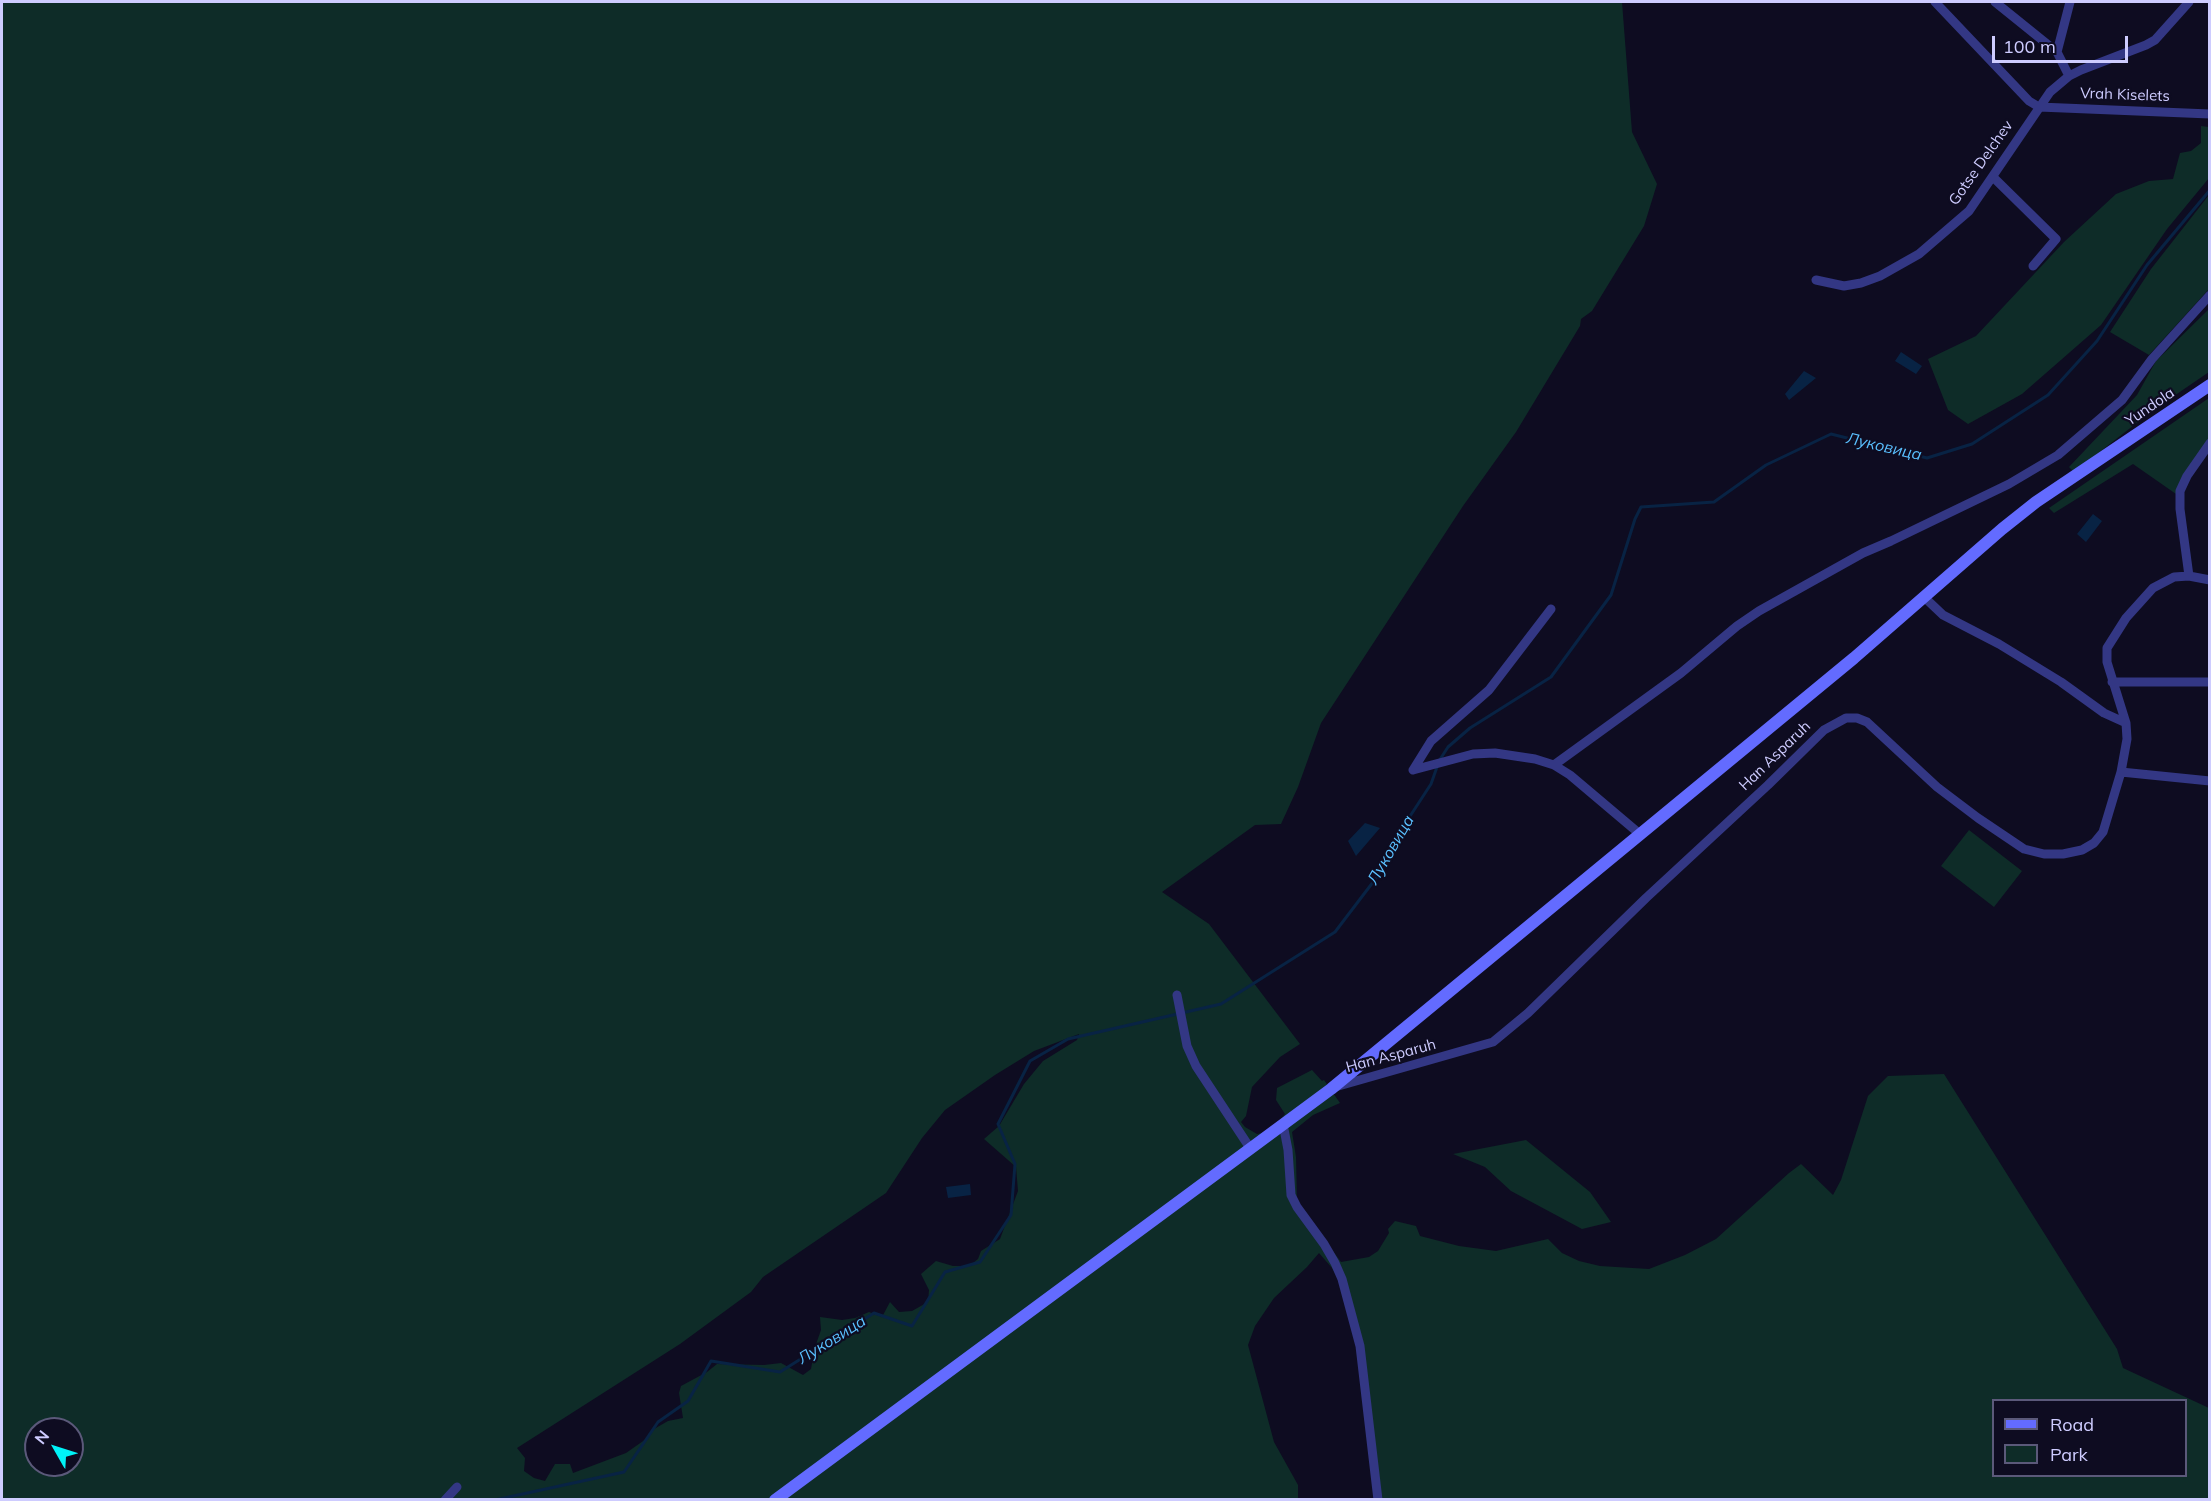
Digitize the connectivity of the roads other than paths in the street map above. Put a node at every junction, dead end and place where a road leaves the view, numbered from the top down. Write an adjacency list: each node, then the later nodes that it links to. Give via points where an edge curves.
1 (1935, 2): 7 (street)
2 (1995, 2): 5 (street)
3 (2070, 2): 5 (street)
4 (2189, 2): 6 (street, via 2155,40)
5 (2057, 52): 6 (street)
6 (2069, 76): 7 (street, Gotse Delchev)
7 (2039, 107): 8 (street, Vrah Kiselets); 9 (street, Gotse Delchev)
8 (2210, 114)
9 (1994, 177): 10 (street, via 2056,239); 11 (street, Gotse Delchev, via 1969,211 1919,254 1862,283 1844,286)
10 (2033, 266)
11 (1815, 280)
12 (2210, 295): 22 (street, via 2152,359 2122,400 2058,455 2009,484 1863,553 1759,611)
13 (2210, 385): 17 (main road, Yundola, via 2002,529)
14 (2210, 443): 15 (street, via 2180,491)
15 (2189, 576): 16 (street, Han Asparuh); 19 (street, Han Asparuh, via 2174,577 2153,588 2114,635 2107,648)
16 (2210, 580)
17 (1924, 597): 21 (street, via 1943,615 1999,644 2104,713); 25 (main road, Yundola)
18 (1551, 609): 22 (street, via 1489,690 1431,741 1413,770 1473,754 1495,753)
19 (2112, 682): 20 (street); 21 (street, Han Asparuh)
20 (2210, 682)
21 (2126, 723): 23 (street, Han Asparuh)
22 (1554, 765): 25 (street)
23 (2121, 772): 24 (street); 27 (street, Han Asparuh, via 2103,832 2094,843 2082,850 2044,854 2024,849 1977,818 1867,722 1846,718 1836,722 1493,1042)
24 (2210, 781)
25 (1641, 835): 27 (main road, Yundola)
26 (1178, 1000): 29 (street, via 1187,1046 1196,1066)
27 (1331, 1089): 28 (main road, Yundola)
28 (1283, 1124): 29 (main road, Yundola); 33 (street, via 1291,1195 1335,1263 1360,1346)
29 (1250, 1148): 32 (main road, Yundola)
30 (457, 1487): 31 (street)
31 (445, 1500)
32 (775, 1500)
33 (1378, 1500)

